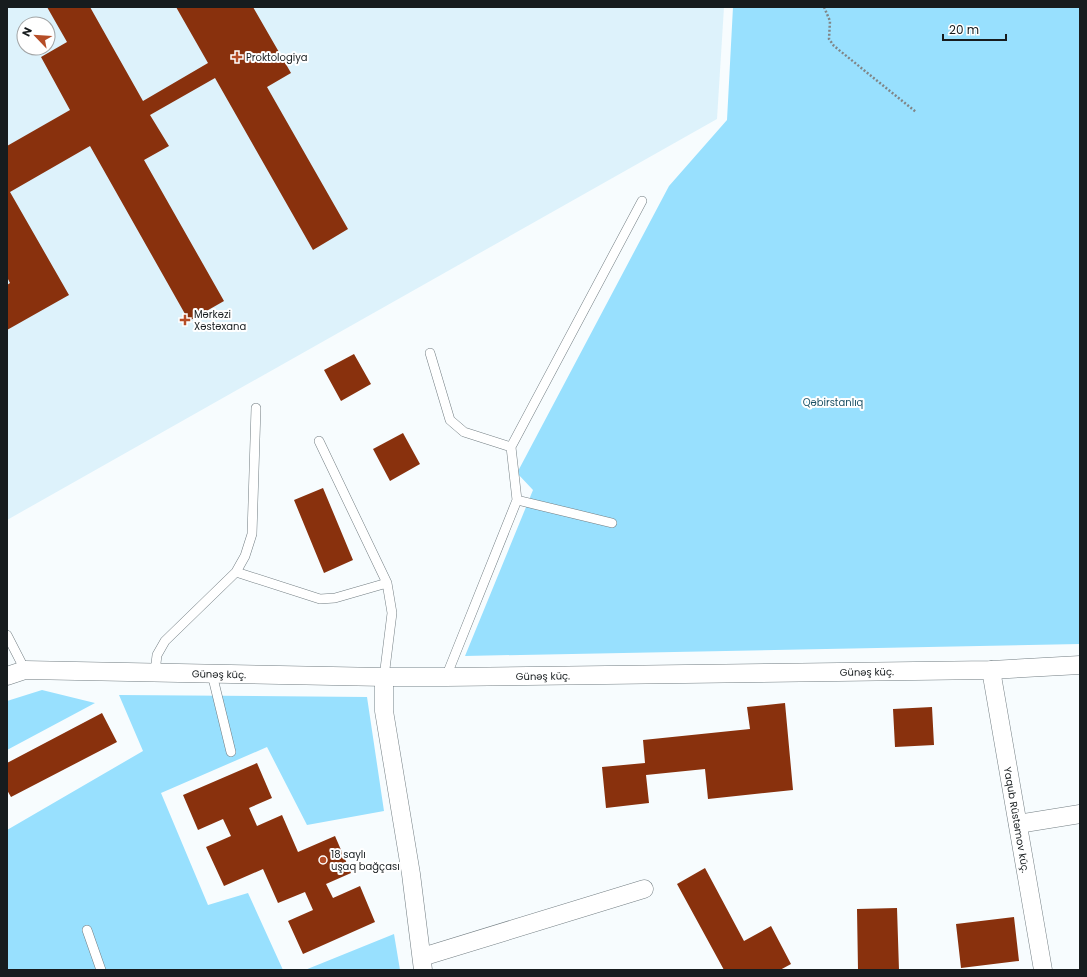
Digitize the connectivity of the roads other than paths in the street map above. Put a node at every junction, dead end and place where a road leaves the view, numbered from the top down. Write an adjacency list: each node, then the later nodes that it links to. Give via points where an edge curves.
1 (642, 202): 5 (lane)
2 (430, 353): 5 (lane, via 450,420 464,432)
3 (256, 408): 8 (lane, via 252,534 245,556)
4 (318, 441): 9 (lane)
5 (511, 446): 6 (lane)
6 (517, 500): 7 (lane); 18 (lane)
7 (612, 523)
8 (236, 572): 9 (lane, via 320,599 335,598); 14 (lane, via 165,641 157,655)
9 (387, 583): 17 (lane, via 392,613)
10 (7, 635): 12 (lane)
11 (1080, 665): 13 (street, Günəş küç.)
12 (25, 670): 14 (street, Günəş küç.); 16 (street, Günəş küç.)
13 (991, 670): 18 (street, Günəş küç.); 21 (street, Yaqub Rüstəmov küç.)
14 (155, 672): 15 (street, Günəş küç.)
15 (212, 674): 17 (street, Günəş küç.); 19 (lane)
16 (7, 676)
17 (384, 677): 18 (street, Günəş küç.); 24 (street, via 384,711 411,874)
18 (446, 677)
19 (231, 752)
20 (1080, 814): 21 (street)
21 (1018, 824): 26 (street, Yaqub Rüstəmov küç.)
22 (644, 889): 24 (street)
23 (87, 930): 25 (lane)
24 (422, 964)
25 (101, 970)
26 (1043, 970)

